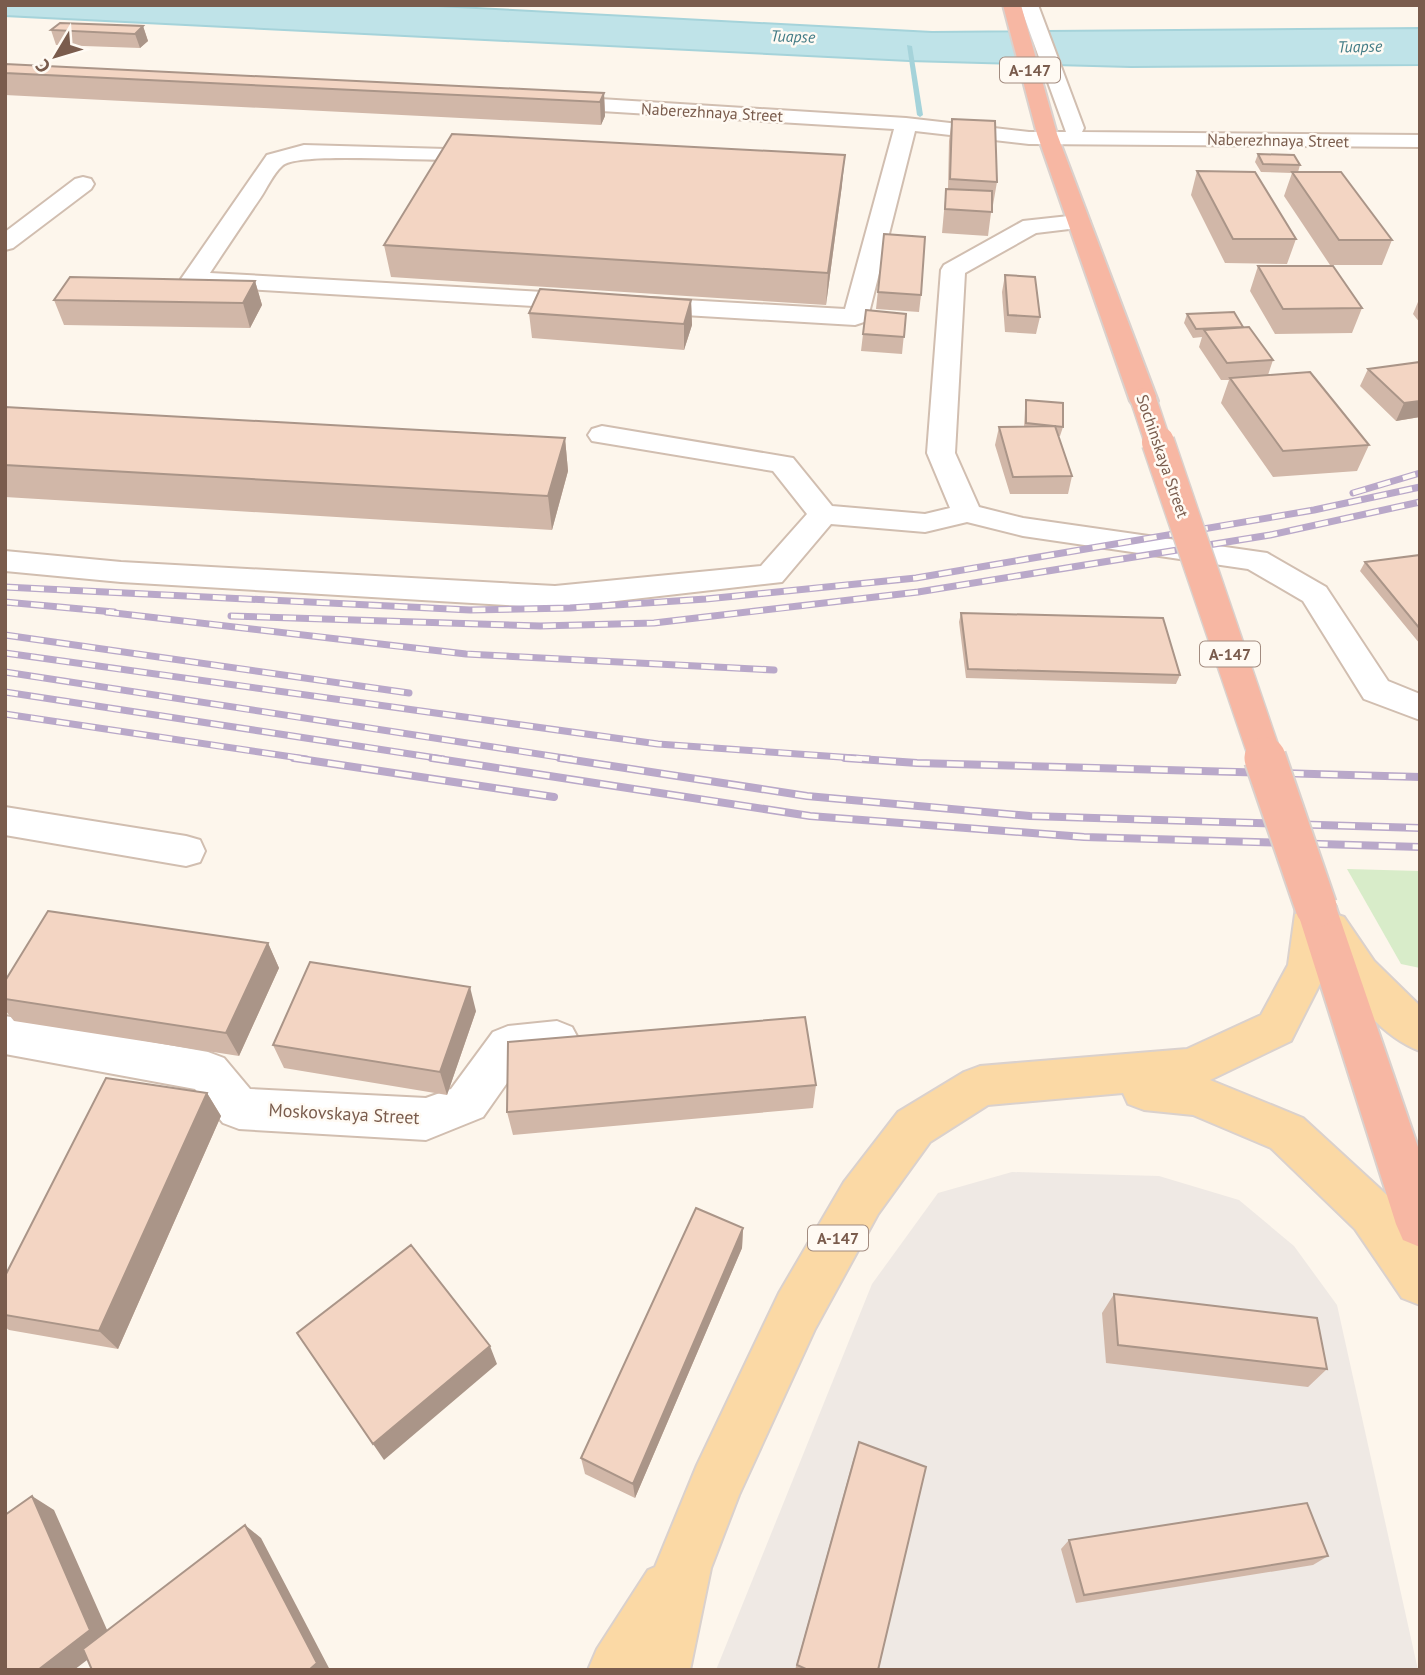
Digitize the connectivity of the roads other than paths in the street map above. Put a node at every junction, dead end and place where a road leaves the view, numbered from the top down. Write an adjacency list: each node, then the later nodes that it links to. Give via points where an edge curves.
1 (1012, 5): 6 (highway, Sochinskaya Street / А-147)
2 (1029, 5): 5 (street)
3 (532, 101): 4 (street, Naberezhnaya Street)
4 (906, 124): 6 (street, Naberezhnaya Street, via 1006,136); 8 (street, via 855,317 193,279 275,160 304,151)
5 (1074, 128)
6 (1048, 136): 7 (street, Naberezhnaya Street); 10 (highway, Sochinskaya Street / А-147)
7 (1420, 141)
8 (512, 154)
9 (83, 184): 11 (street)
10 (1078, 222): 13 (street, via 1031,226 953,270 941,453); 19 (highway, Sochinskaya Street / А-147, bridge, via 1144,401)
11 (5, 243)
12 (602, 435): 14 (street, via 783,464)
13 (967, 513): 14 (street, via 925,523); 16 (street, via 1023,527 1255,561 1315,594 1376,690)
14 (823, 514): 15 (street, via 771,575 555,597)
15 (5, 561)
16 (1420, 708)
17 (5, 821): 18 (street)
18 (186, 851)
19 (1316, 907): 20 (main road, А-147, via 1382,1002); 23 (main road, А-147, via 1309,966 1276,1028 1191,1069); 24 (highway, А-147)
20 (1420, 1032)
21 (5, 1035): 22 (street, Moskovskaya Street, via 208,1072 239,1109 426,1119 467,1103 508,1045)
22 (590, 1037)
23 (1041, 1080): 25 (main road, А-147, via 1196,1095 1287,1133 1372,1213); 26 (main road, А-147, via 980,1086 914,1127 861,1198 797,1311)
24 (1420, 1224)
25 (1420, 1281)
26 (682, 1568): 27 (main road); 28 (main road); 29 (main road)
27 (618, 1670)
28 (660, 1670)
29 (673, 1670)

